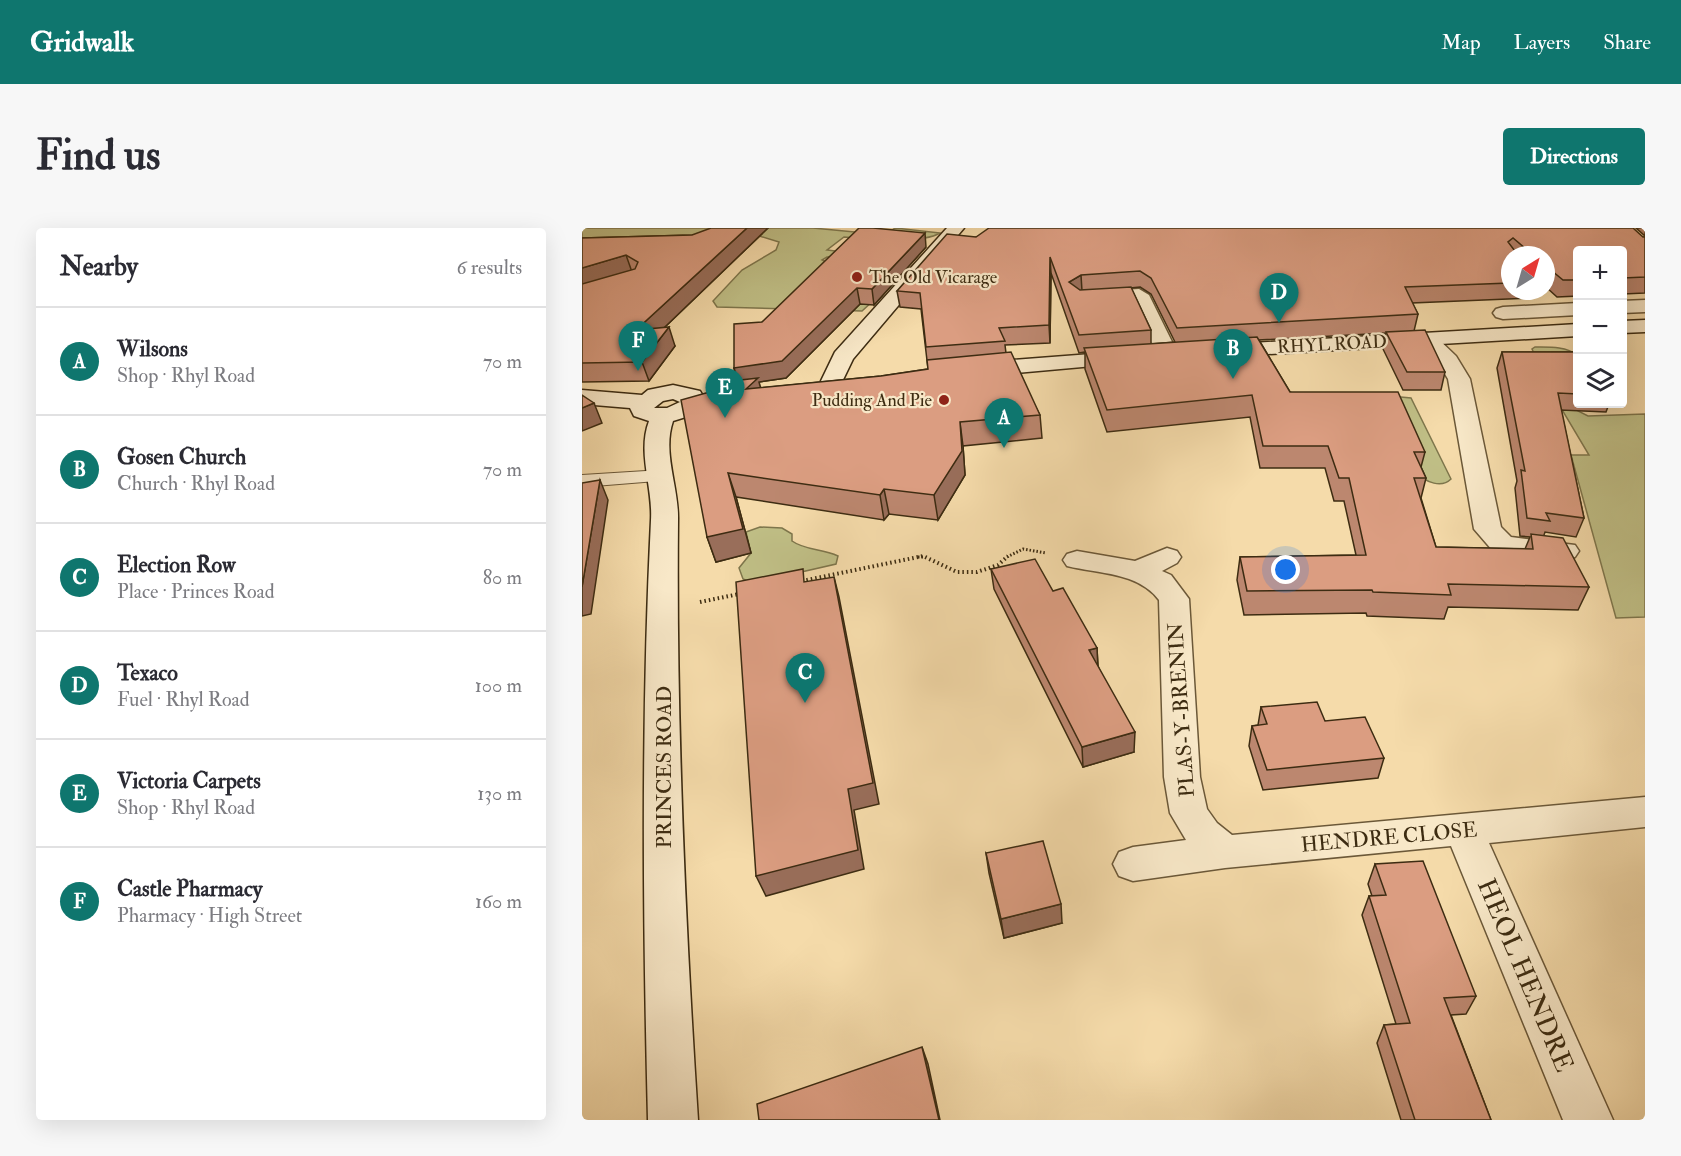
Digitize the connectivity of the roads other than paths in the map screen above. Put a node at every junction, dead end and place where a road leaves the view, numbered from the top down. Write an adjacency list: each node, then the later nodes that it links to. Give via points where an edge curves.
1 (952, 228): 14 (street, via 843,357)
2 (1082, 299): 11 (street, via 1139,295)
3 (1645, 306): 4 (street)
4 (1627, 307)
5 (1573, 309): 6 (street)
6 (1503, 313)
7 (1645, 326): 8 (street)
8 (1627, 327)
9 (1573, 330): 10 (street, RHYL ROAD)
10 (1427, 339): 11 (street, RHYL ROAD); 19 (street, via 1459,379 1488,529 1503,545)
11 (1167, 354): 12 (street, RHYL ROAD)
12 (952, 371)
13 (860, 379): 14 (street)
14 (832, 381): 15 (street)
15 (809, 384)
16 (582, 397): 17 (street, PRINCES ROAD, via 679,404 656,438)
17 (662, 476): 18 (lane); 25 (street, PRINCES ROAD, via 665,935)
18 (582, 481)
19 (1565, 551)
20 (1077, 560): 23 (street, PLAS-Y-BRENIN, via 1153,564 1174,599 1182,777 1189,813 1203,834)
21 (1645, 812): 22 (street, HENDRE CLOSE)
22 (1464, 830): 23 (street, HENDRE CLOSE); 26 (street, HEOL HENDRE)
23 (1225, 852): 24 (street, HENDRE CLOSE)
24 (1133, 864)
25 (673, 1120)
26 (1588, 1120)

